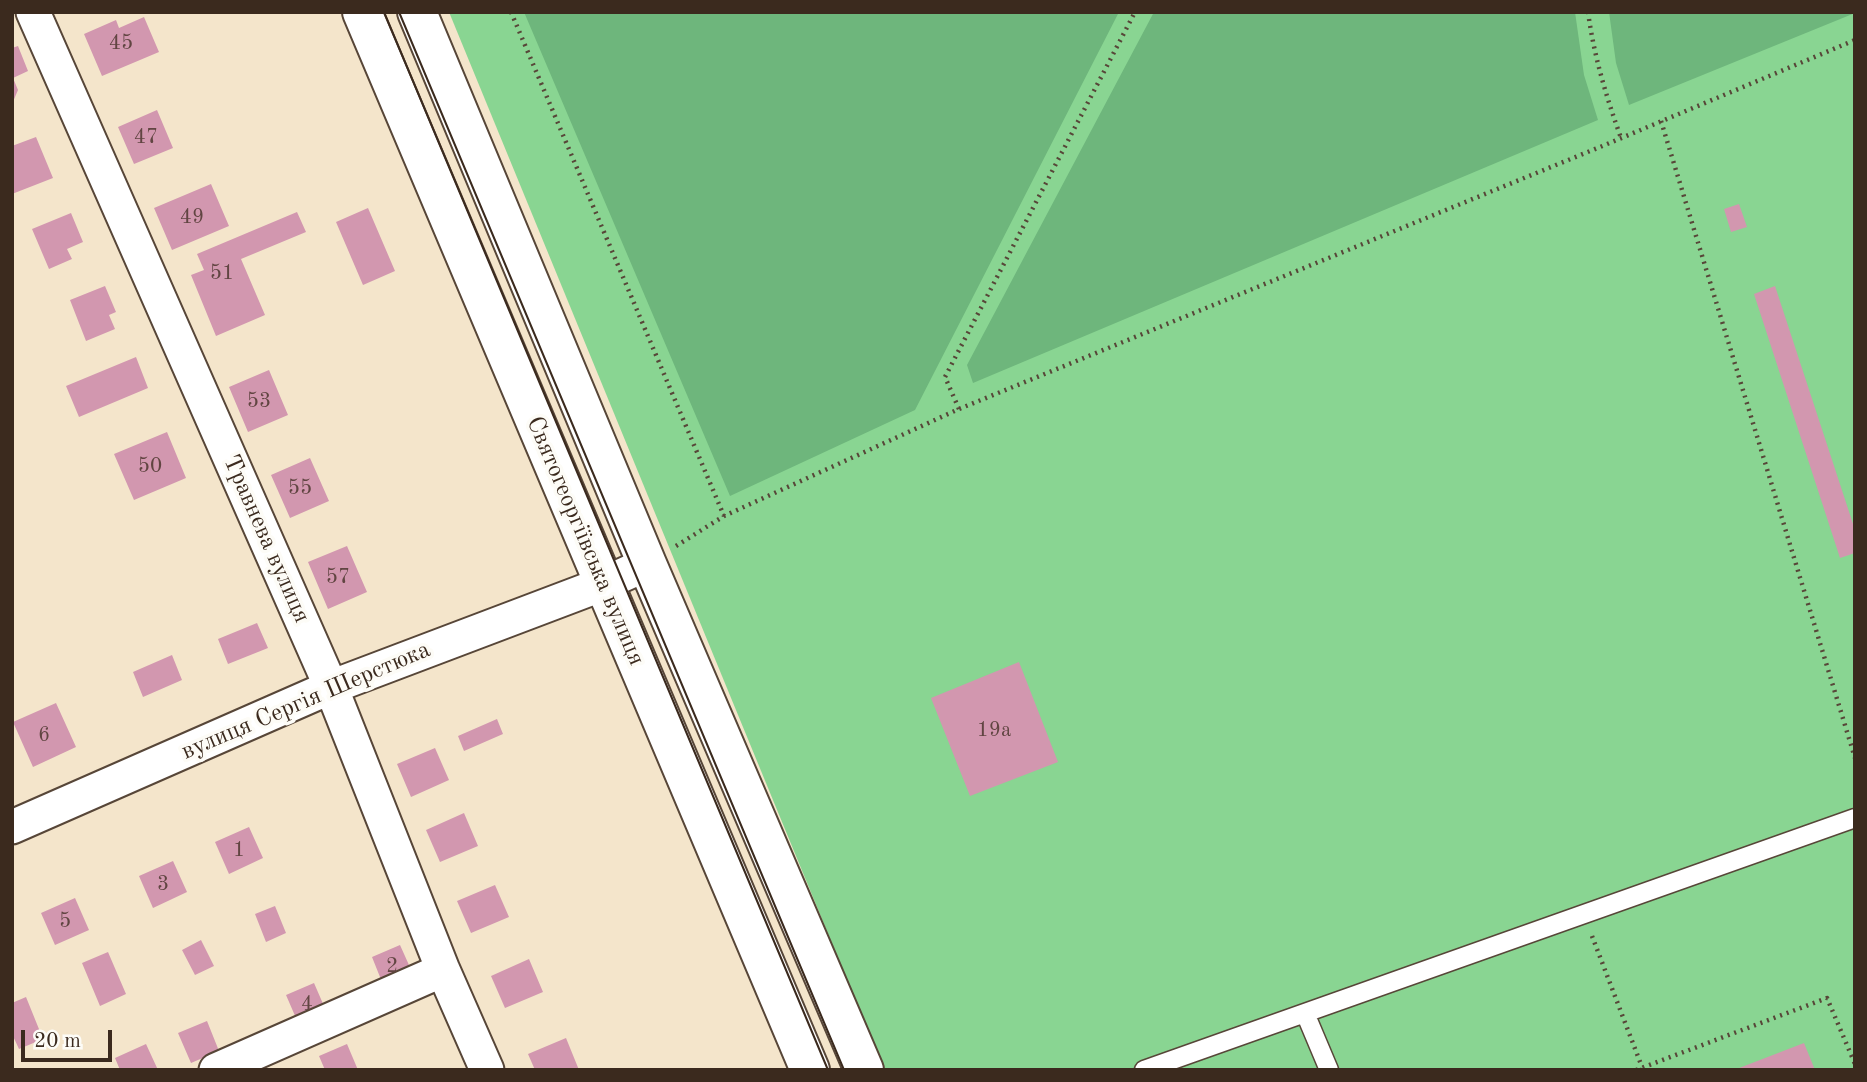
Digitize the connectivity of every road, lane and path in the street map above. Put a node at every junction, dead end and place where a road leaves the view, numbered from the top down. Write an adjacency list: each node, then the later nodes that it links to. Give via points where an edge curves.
1 (33, 12): 14 (street, Травнева вулиця)
2 (362, 12): 13 (main road, Святогеоргіївська вулиця)
3 (418, 12): 12 (main road, Святогеоргіївська вулиця)
4 (511, 12): 11 (path)
5 (1135, 12): 10 (path, via 945,377)
6 (1588, 12): 9 (path, via 1593,48)
7 (1855, 40): 8 (path)
8 (1661, 121): 9 (path); 15 (path)
9 (1621, 138): 10 (path)
10 (959, 410): 11 (path)
11 (724, 516): 12 (path)
12 (647, 564): 13 (street, вулиця Сергія Шерстюка); 26 (main road, Святогеоргіївська вулиця)
13 (603, 584): 14 (street, вулиця Сергія Шерстюка); 25 (main road, Святогеоргіївська вулиця)
14 (331, 687): 17 (street, вулиця Сергія Шерстюка); 19 (street, Травнева вулиця)
15 (1855, 758)
16 (1855, 818): 18 (lane)
17 (12, 827)
18 (1584, 913): 20 (lane); 22 (path)
19 (443, 970): 23 (street); 24 (street, Травнева вулиця)
20 (1306, 1013): 27 (lane); 28 (lane)
21 (1855, 1064): 22 (path, via 1828,998)
22 (1639, 1069)
23 (216, 1070)
24 (487, 1070)
25 (810, 1070)
26 (864, 1070)
27 (1144, 1070)
28 (1328, 1070)

